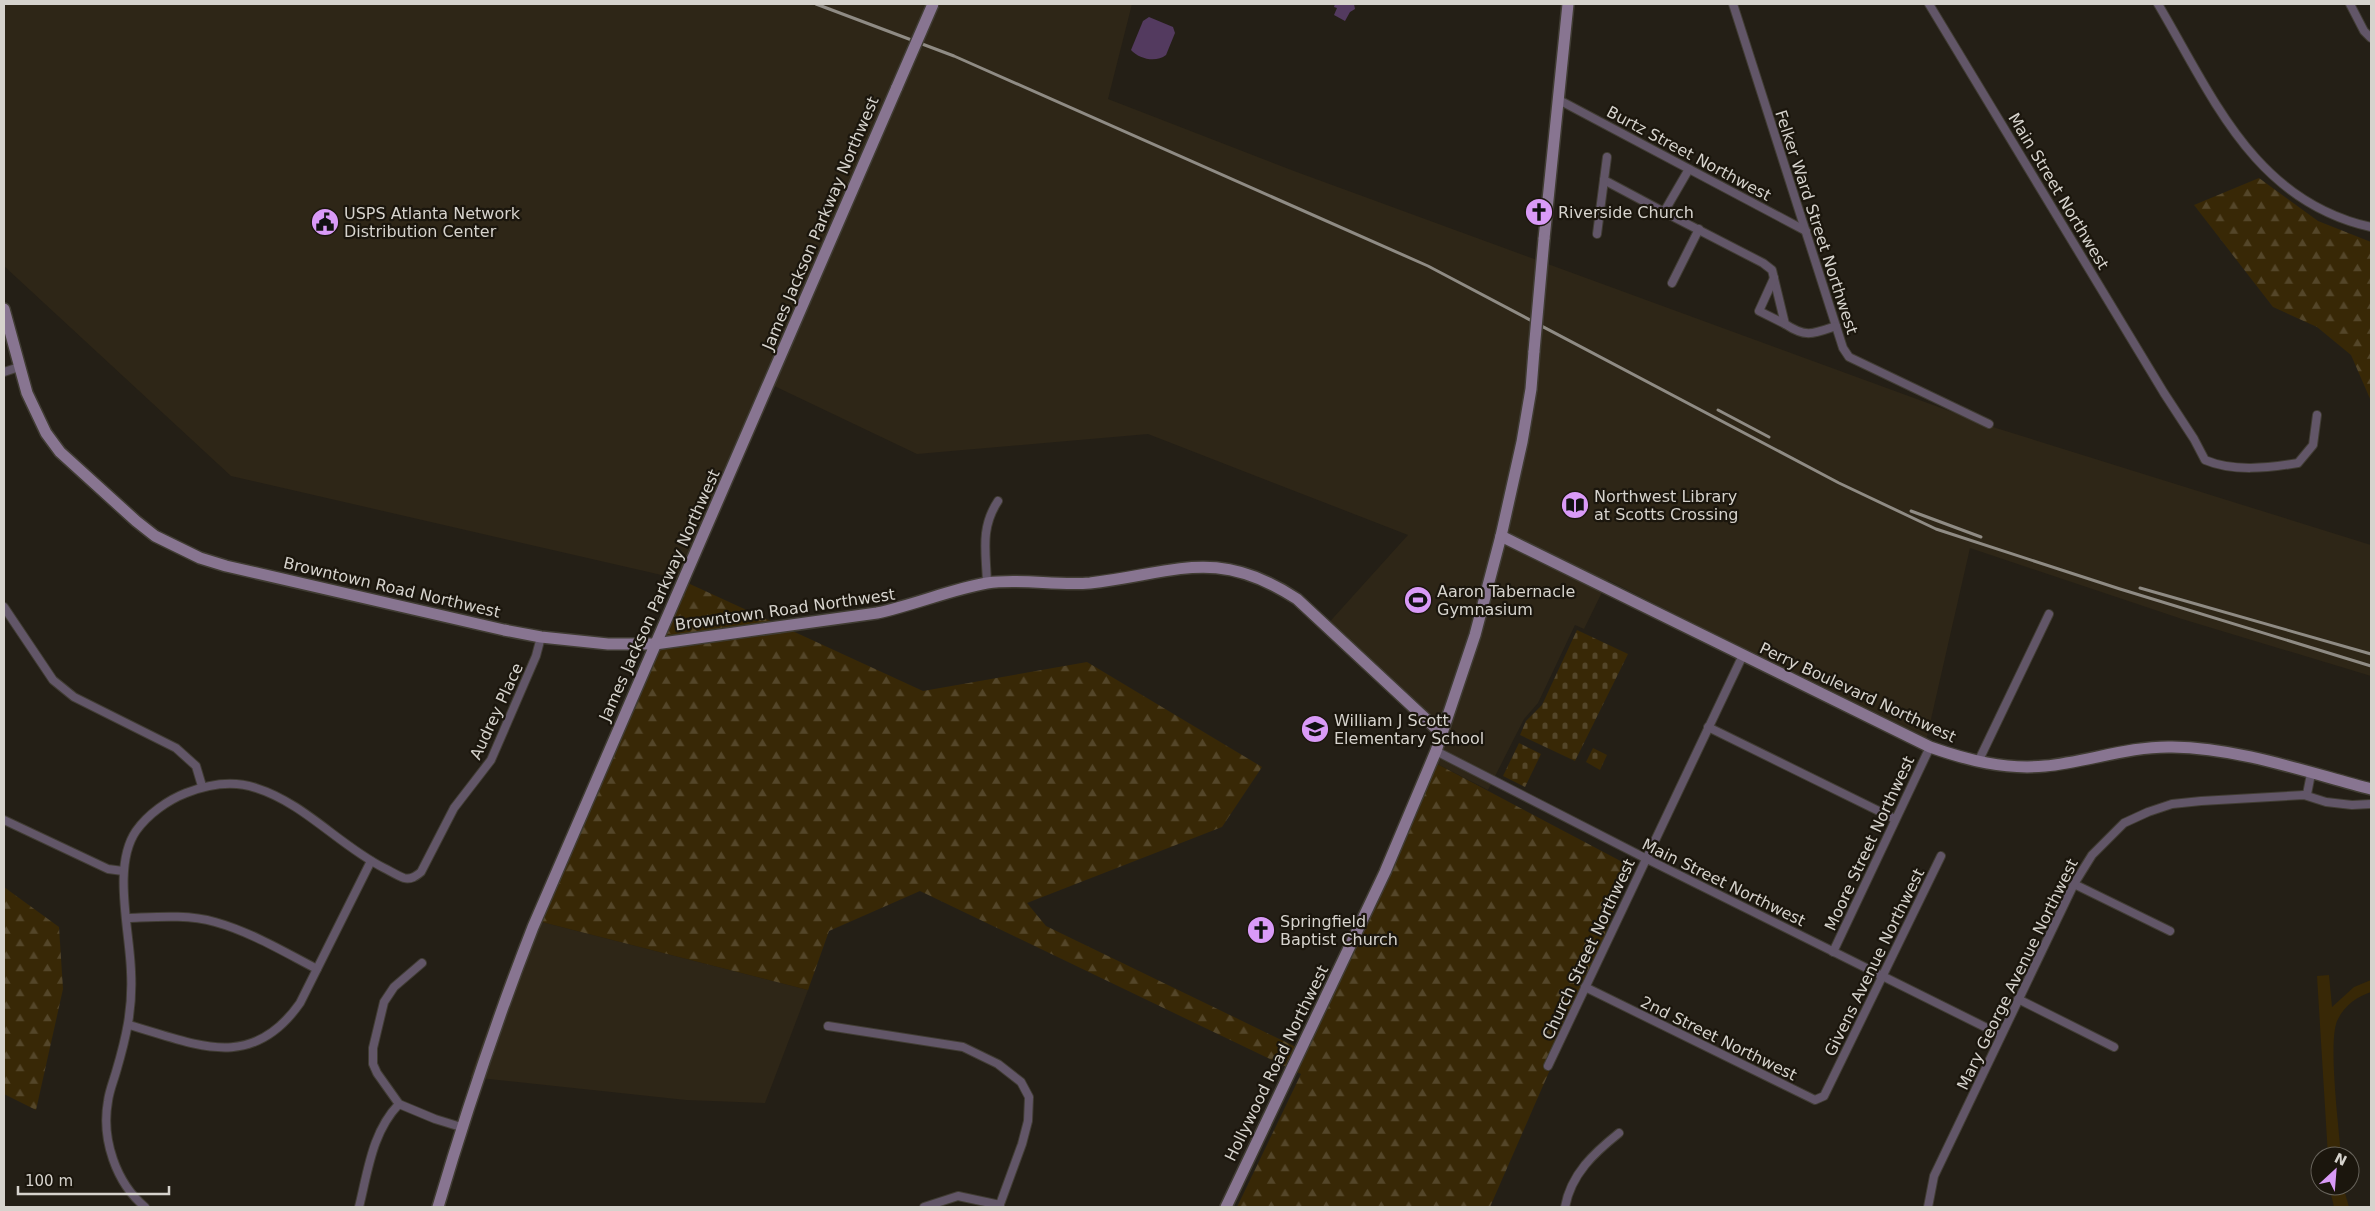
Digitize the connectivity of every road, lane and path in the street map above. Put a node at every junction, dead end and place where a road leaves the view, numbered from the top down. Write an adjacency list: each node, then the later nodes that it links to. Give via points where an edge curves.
1 (933, 4): 32 (street, James Jackson Parkway Northwest, bridge)
2 (1568, 4): 8 (street, Hollywood Road Northwest)
3 (1734, 4): 15 (street, Felker Ward Street Northwest)
4 (1929, 4): 24 (street, Main Street Northwest, via 2205,460 2220,467 2272,467 2298,463 2313,445)
5 (2158, 4): 13 (street, via 2235,135 2256,161 2317,208)
6 (2350, 4): 7 (street)
7 (2371, 38)
8 (1559, 100): 10 (street, Burtz Street Northwest); 27 (street, Hollywood Road Northwest, bridge, via 1531,389)
9 (1607, 157): 11 (street)
10 (1689, 169): 12 (street); 15 (street, Burtz Street Northwest)
11 (1604, 180): 12 (street); 16 (street)
12 (1664, 212): 14 (street)
13 (2371, 227)
14 (1699, 229): 17 (street, via 1763,263 1772,270); 18 (street)
15 (1806, 231): 21 (street, Felker Ward Street Northwest)
16 (1597, 234)
17 (1774, 278): 20 (street); 20 (street, via 1758,311)
18 (1672, 283)
19 (4, 309): 22 (street, Browntown Road Northwest)
20 (1785, 324): 21 (street, via 1810,335)
21 (1836, 326): 25 (street, Felker Ward Street Northwest, via 1849,357)
22 (19, 367): 23 (street); 31 (street, Browntown Road Northwest, via 34,412 60,452 136,521 176,548 226,566)
23 (4, 372)
24 (2317, 415)
25 (1989, 424)
26 (998, 501): 28 (street, via 985,529)
27 (1501, 536): 33 (street, Perry Boulevard Northwest); 35 (street, Hollywood Road Northwest, via 1475,635)
28 (987, 584): 32 (street, Browntown Road Northwest, via 877,614); 35 (street, Browntown Road Northwest, via 1088,583 1195,566 1222,567 1248,573 1275,584 1298,599)
29 (4, 607): 40 (street, via 53,680 74,697 176,748 196,766)
30 (2048, 614): 38 (street)
31 (541, 637): 32 (street, Browntown Road Northwest, via 608,644); 48 (street, Audrey Place, via 536,656 491,760 454,808 422,872 414,878 405,878)
32 (655, 644): 66 (street, James Jackson Parkway Northwest, via 533,927 497,1020)
33 (1743, 655): 34 (street, Church Street Northwest); 36 (street, Perry Boulevard Northwest)
34 (1708, 727): 44 (street); 47 (street, Church Street Northwest)
35 (1442, 734): 37 (street, Hollywood Road Northwest)
36 (1930, 747): 38 (street, Perry Boulevard Northwest); 44 (street, Moore Street Northwest)
37 (1436, 751): 47 (street, Main Street Northwest); 73 (street, Hollywood Road Northwest, via 1385,872)
38 (1978, 762): 39 (street, Perry Boulevard Northwest, via 2020,767 2046,766 2142,748 2188,747 2234,754)
39 (2311, 774): 41 (street, Perry Boulevard Northwest); 42 (street, via 2307,794)
40 (202, 786): 48 (street, via 237,784 270,793); 49 (street, via 174,798 144,821 128,845)
41 (2371, 789)
42 (2304, 795): 43 (street, Mary George Avenue Northwest, via 2326,802); 50 (street, Mary George Avenue Northwest, via 2172,804 2148,812 2124,823 2108,838 2092,855)
43 (2371, 804)
44 (1895, 819): 53 (street, Moore Street Northwest)
45 (4, 820): 49 (street, via 108,869)
46 (1941, 856): 56 (street, Givens Avenue Northwest)
47 (1645, 858): 53 (street, Main Street Northwest); 57 (street, Church Street Northwest)
48 (371, 862): 55 (street)
49 (123, 871): 51 (street)
50 (2074, 884): 52 (street); 58 (street, Mary George Avenue Northwest)
51 (127, 918): 55 (street, via 177,916 214,922 241,931); 59 (street, via 132,973)
52 (2170, 931)
53 (1833, 952): 56 (street, Main Street Northwest)
54 (422, 962): 65 (street, via 394,987 384,1002 373,1048 373,1064 377,1073)
55 (317, 968): 59 (street, via 288,1020 270,1035 247,1046 208,1048)
56 (1882, 976): 61 (street, Main Street Northwest); 64 (street, Givens Avenue Northwest)
57 (1585, 987): 63 (street, Church Street Northwest); 64 (street, 2nd Street Northwest, via 1815,1100 1824,1096)
58 (2018, 999): 61 (street, Mary George Avenue Northwest); 62 (street)
59 (129, 1025): 69 (street, via 108,1102 106,1127 110,1151 121,1178)
60 (828, 1026): 68 (street, via 963,1047 998,1064 1021,1082 1029,1097 1028,1121)
61 (2001, 1034): 75 (street, Mary George Avenue Northwest, via 1934,1176)
62 (2114, 1047)
63 (1548, 1066)
64 (1831, 1080)
65 (399, 1104): 66 (street); 70 (street, via 378,1133)
66 (462, 1126): 71 (street, James Jackson Parkway Northwest)
67 (1619, 1133): 74 (street, via 1590,1157 1574,1182)
68 (999, 1206): 72 (street, via 958,1196)
69 (145, 1207)
70 (359, 1207)
71 (438, 1207)
72 (924, 1207)
73 (1226, 1207)
74 (1565, 1207)
75 (1928, 1207)

